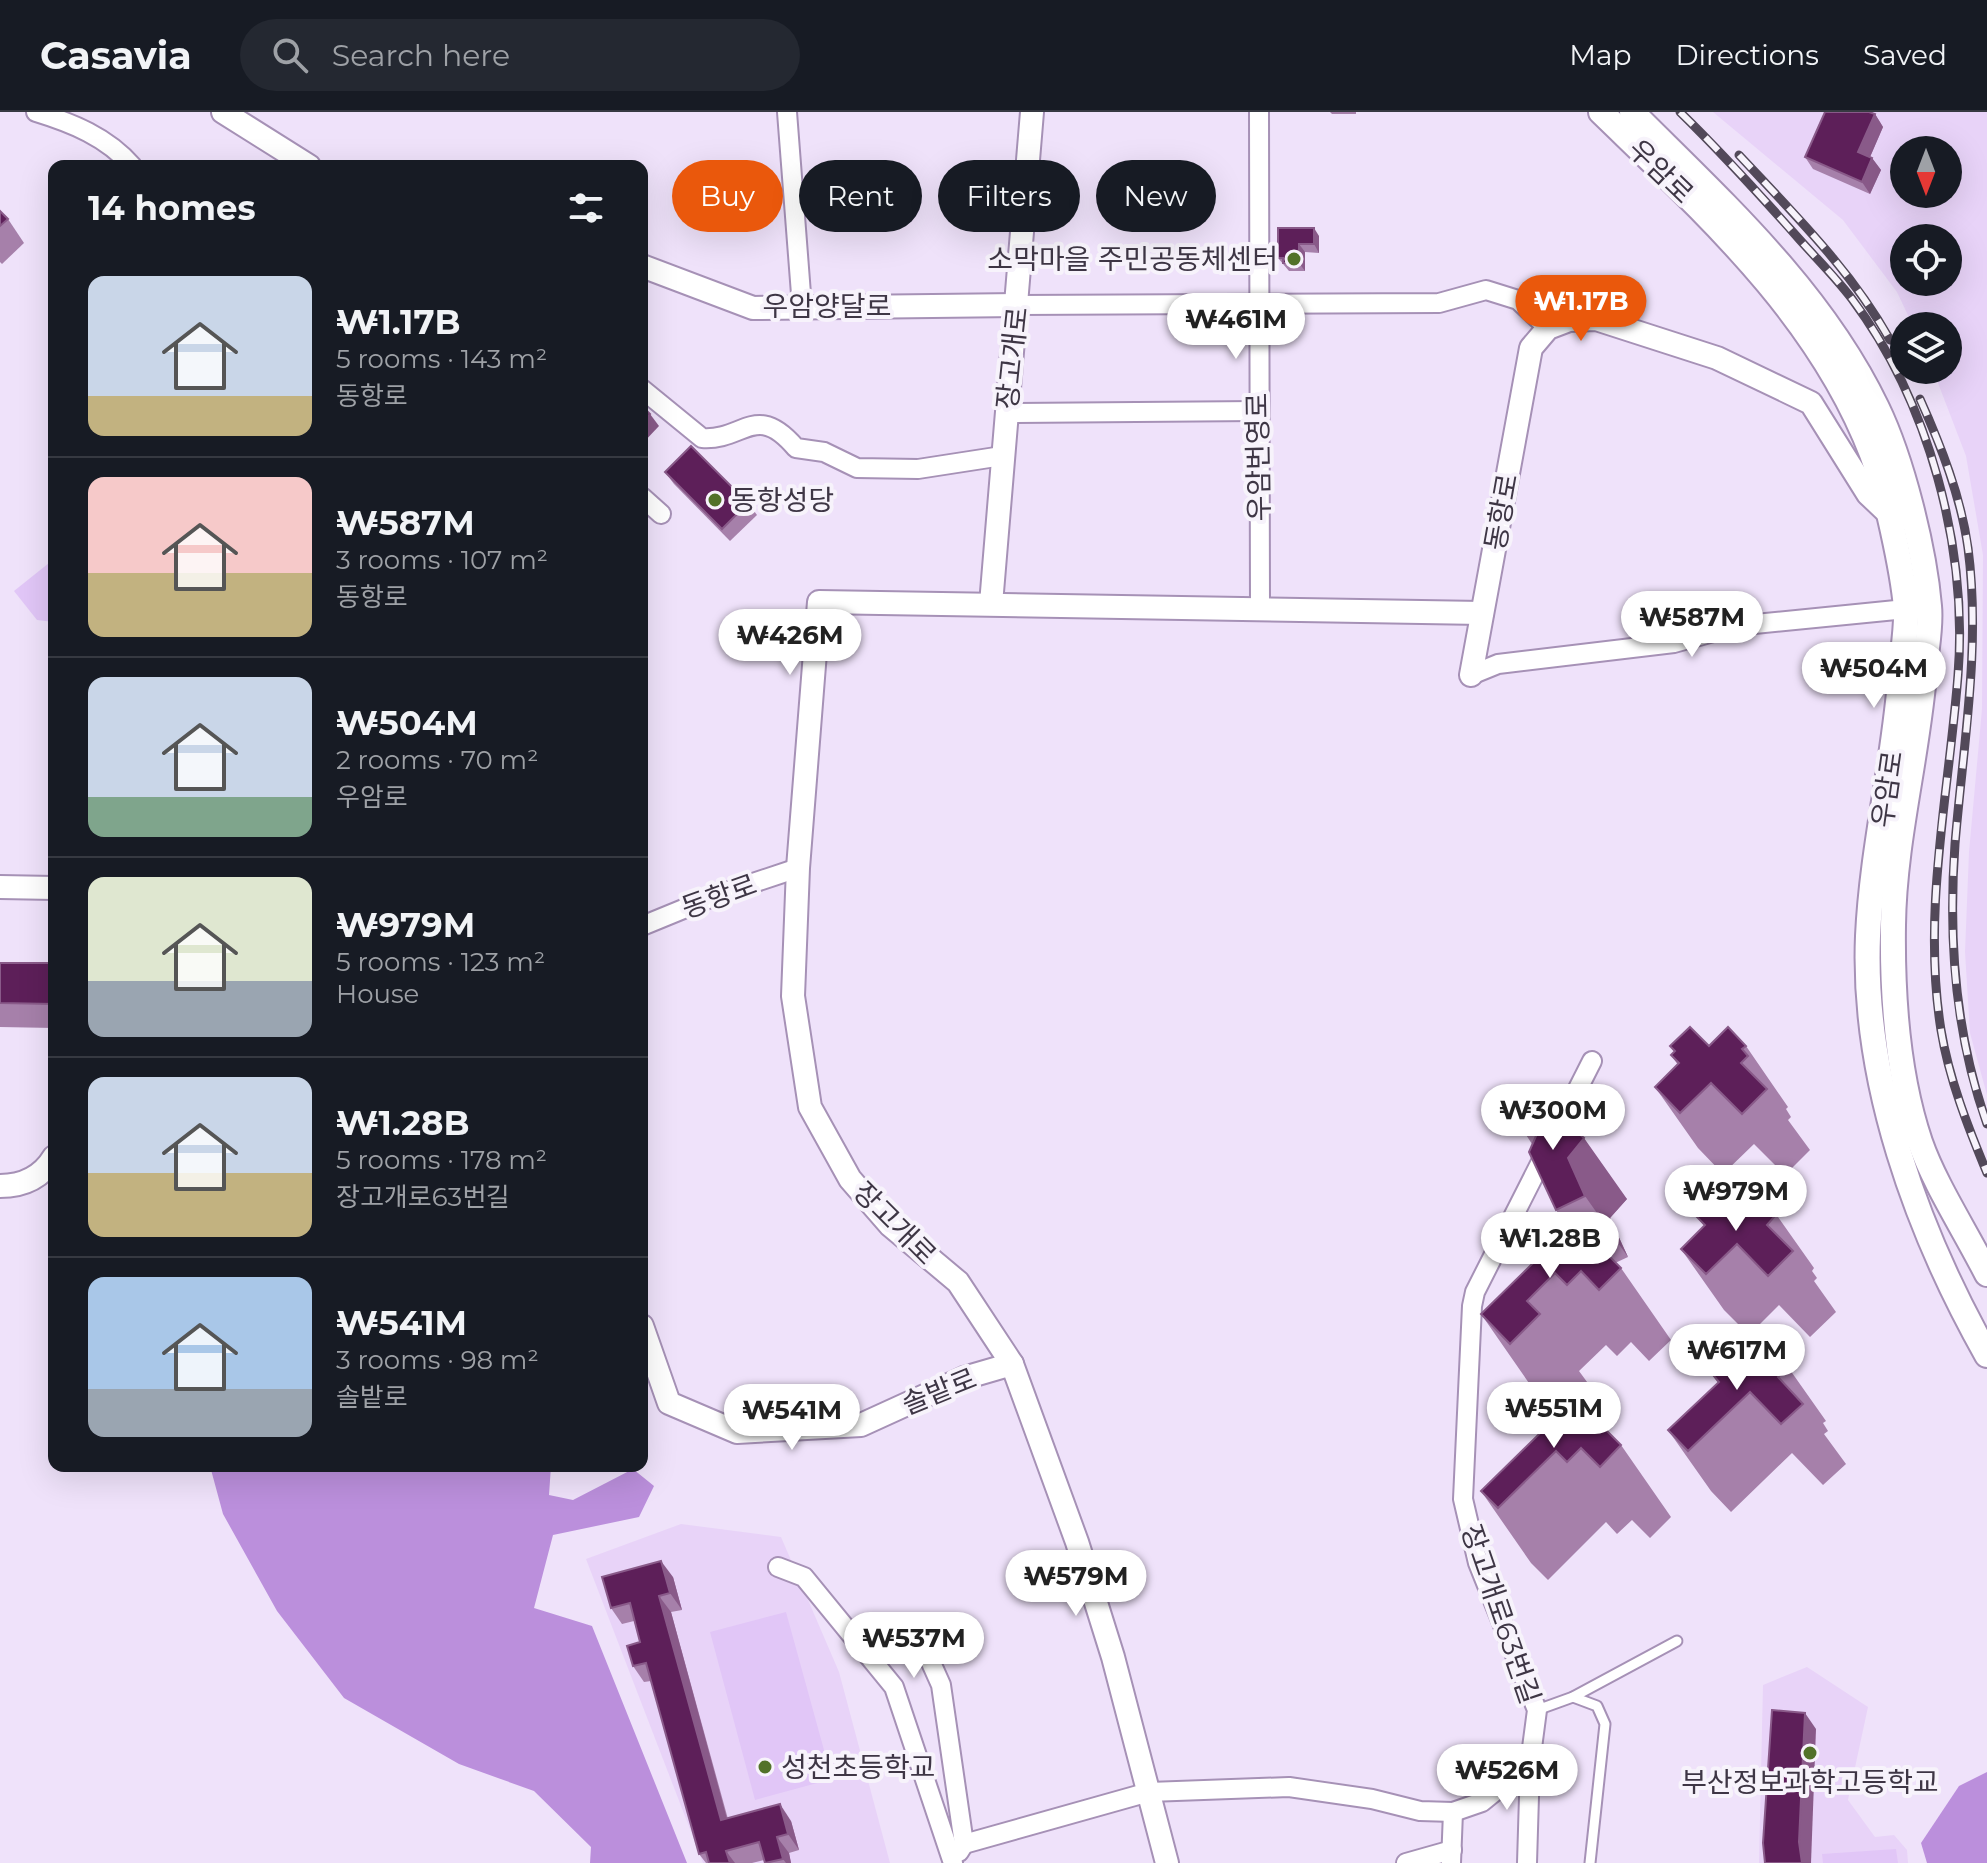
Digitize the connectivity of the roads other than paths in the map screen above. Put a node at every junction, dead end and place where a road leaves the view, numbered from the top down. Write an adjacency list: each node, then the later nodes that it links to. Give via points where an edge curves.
1 (36, 112): 8 (street, via 71,122)
2 (223, 112): 9 (street)
3 (787, 112): 13 (street)
4 (1032, 112): 11 (street, 장고개로)
5 (1259, 112): 12 (street, 우암번영로)
6 (1601, 112): 20 (main road, 우암로, via 1776,293 1832,371 1873,455)
7 (1632, 112): 34 (main road, 우암로, via 1763,243 1806,296 1877,408 1902,472 1930,608 1893,923 1895,1006 1904,1080 1921,1144)
8 (127, 160)
9 (299, 160)
10 (648, 268): 13 (street, 우암양달로, via 753,308)
11 (1018, 305): 12 (street); 13 (street, 우암양달로); 17 (street, 장고개로)
12 (1257, 305): 14 (street, via 1439,303 1486,290 1518,300); 16 (street, 우암번영로)
13 (802, 307)
14 (1548, 328): 20 (street, via 1596,319 1717,358 1811,403 1868,494); 25 (street, 동항로, via 1531,348)
15 (648, 394): 18 (street, via 702,438 759,424 804,452 824,452 857,468 918,469)
16 (1257, 411): 17 (street); 24 (street, 우암번영로)
17 (1007, 413): 18 (street, 장고개로)
18 (1002, 456): 22 (street, 장고개로)
19 (648, 502): 21 (street)
20 (1887, 512): 23 (main road, 우암로)
21 (661, 514)
22 (991, 604): 24 (street, 장고개로); 27 (street, 장고개로, via 819,602)
23 (1906, 609): 26 (street, 동항로, via 1735,626 1674,643 1498,664); 36 (main road, 우암로, via 1868,936 1872,1039 1914,1201)
24 (1260, 611): 25 (street, 장고개로)
25 (1482, 613): 26 (street, 동항로)
26 (1471, 675)
27 (798, 868): 30 (street, 동항로); 37 (street, 장고개로, via 793,996 810,1107 850,1179 890,1225 958,1282)
28 (0, 887): 29 (street)
29 (48, 888)
30 (648, 924)
31 (1592, 1061): 42 (street, 장고개로63번길, via 1472,1306 1463,1499 1478,1563)
32 (48, 1167): 33 (street, via 16,1186)
33 (0, 1186)
34 (1987, 1274)
35 (648, 1343): 37 (street, 솔밭로, via 669,1403 737,1432 861,1425 964,1378)
36 (1987, 1355)
37 (1012, 1364): 44 (street, 장고개로, via 1077,1542)
38 (778, 1567): 48 (street, via 804,1577 894,1687)
39 (920, 1638): 46 (street, via 941,1685)
40 (1677, 1641): 41 (lane)
41 (1573, 1697): 42 (lane); 52 (lane, via 1597,1706 1605,1724)
42 (1537, 1710): 43 (street, 장고개로63번길)
43 (1530, 1763): 45 (street, via 1482,1802); 51 (street, 장고개로63번길)
44 (1149, 1792): 45 (street, via 1289,1787); 46 (street); 49 (street, 장고개로)
45 (1453, 1812): 47 (street)
46 (964, 1844): 48 (street)
47 (1452, 1857): 50 (street)
48 (953, 1862)
49 (1167, 1863)
50 (1406, 1863)
51 (1527, 1863)
52 (1590, 1863)

